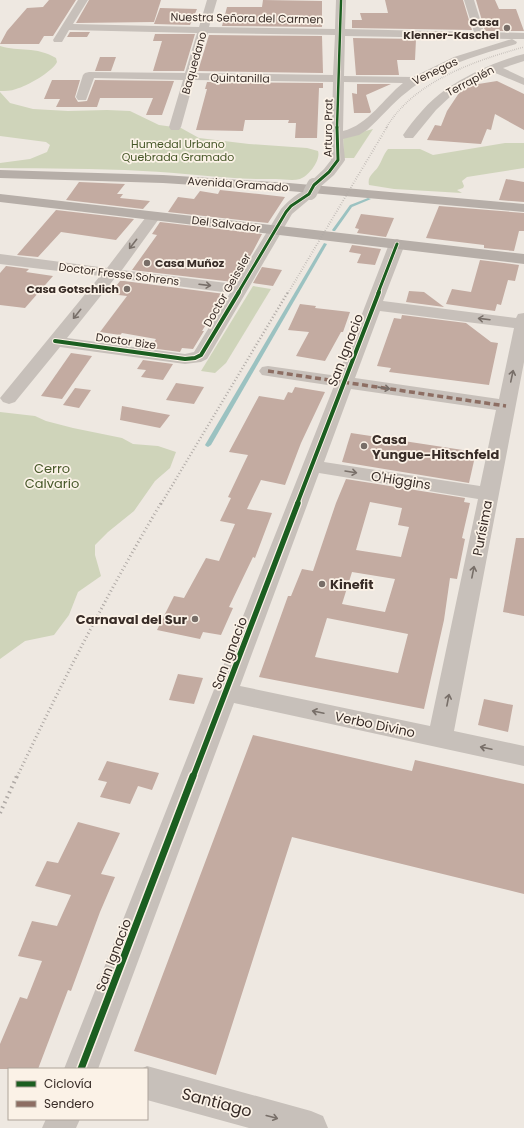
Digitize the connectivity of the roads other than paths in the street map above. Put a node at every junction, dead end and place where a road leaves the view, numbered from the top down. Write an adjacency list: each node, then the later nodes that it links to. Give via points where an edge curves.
1 (83, 0): 5 (street)
2 (212, 0): 6 (street, Baquedano)
3 (341, 0): 7 (street, Arturo Prat)
4 (469, 0): 8 (street)
5 (66, 26): 6 (street, Nuestra Señora del Carmen); 10 (street)
6 (204, 29): 7 (street, Nuestra Señora del Carmen); 13 (street, Baquedano)
7 (340, 32): 8 (street, Nuestra Señora del Carmen); 14 (street, Arturo Prat)
8 (480, 35): 9 (street, Nuestra Señora del Carmen)
9 (524, 37): 15 (street, Venegas, via 448,63)
10 (58, 40)
11 (524, 57): 12 (street, Terraplén)
12 (493, 68): 16 (street); 19 (street, Terraplén, via 443,95)
13 (190, 77): 14 (street, Quintanilla); 17 (street, Quintanilla, via 89,75); 18 (street, Baquedano)
14 (339, 79): 15 (street, Quintanilla); 20 (street, Arturo Prat)
15 (414, 80): 20 (street, Venegas, via 371,120 354,132)
16 (524, 82)
17 (82, 97)
18 (175, 127)
19 (410, 135)
20 (337, 137): 25 (street, Arturo Prat, via 338,160 312,189 291,206)
21 (0, 174): 23 (main road, Avenida Gramado, via 163,179 290,187)
22 (0, 198): 24 (main road, Del Salvador)
23 (524, 208)
24 (154, 216): 25 (main road, Del Salvador); 29 (street, one-way to 29)
25 (275, 230): 26 (main road, Del Salvador); 30 (street, Doctor Geissler)
26 (397, 244): 28 (main road, Del Salvador); 31 (street, San Ignacio)
27 (0, 259): 29 (street, Doctor Fresse Sohrens)
28 (524, 259)
29 (111, 273): 30 (street, Doctor Fresse Sohrens, one-way to 30); 33 (street, one-way to 33)
30 (239, 289): 34 (street, Doctor Geissler, via 204,350)
31 (374, 305): 32 (street, one-way to 31); 36 (street, San Ignacio)
32 (523, 321): 38 (street, Purísima, one-way to 32)
33 (56, 341): 34 (street, Doctor Bize, via 185,359); 37 (street)
34 (195, 358)
35 (268, 371): 36 (street)
36 (344, 382): 38 (street, one-way to 38); 39 (street, San Ignacio)
37 (9, 398)
38 (506, 406): 40 (street, Purísima)
39 (313, 466): 40 (street, O'Higgins, one-way to 40); 41 (street, San Ignacio)
40 (489, 494): 42 (street, Purísima, one-way to 40)
41 (226, 692): 42 (street, Verbo Divino, one-way to 41); 44 (street, San Ignacio)
42 (440, 738): 43 (street, Verbo Divino, one-way to 42)
43 (524, 756)
44 (87, 1068)
45 (148, 1083): 46 (street, Santiago, one-way to 46)
46 (311, 1128)

